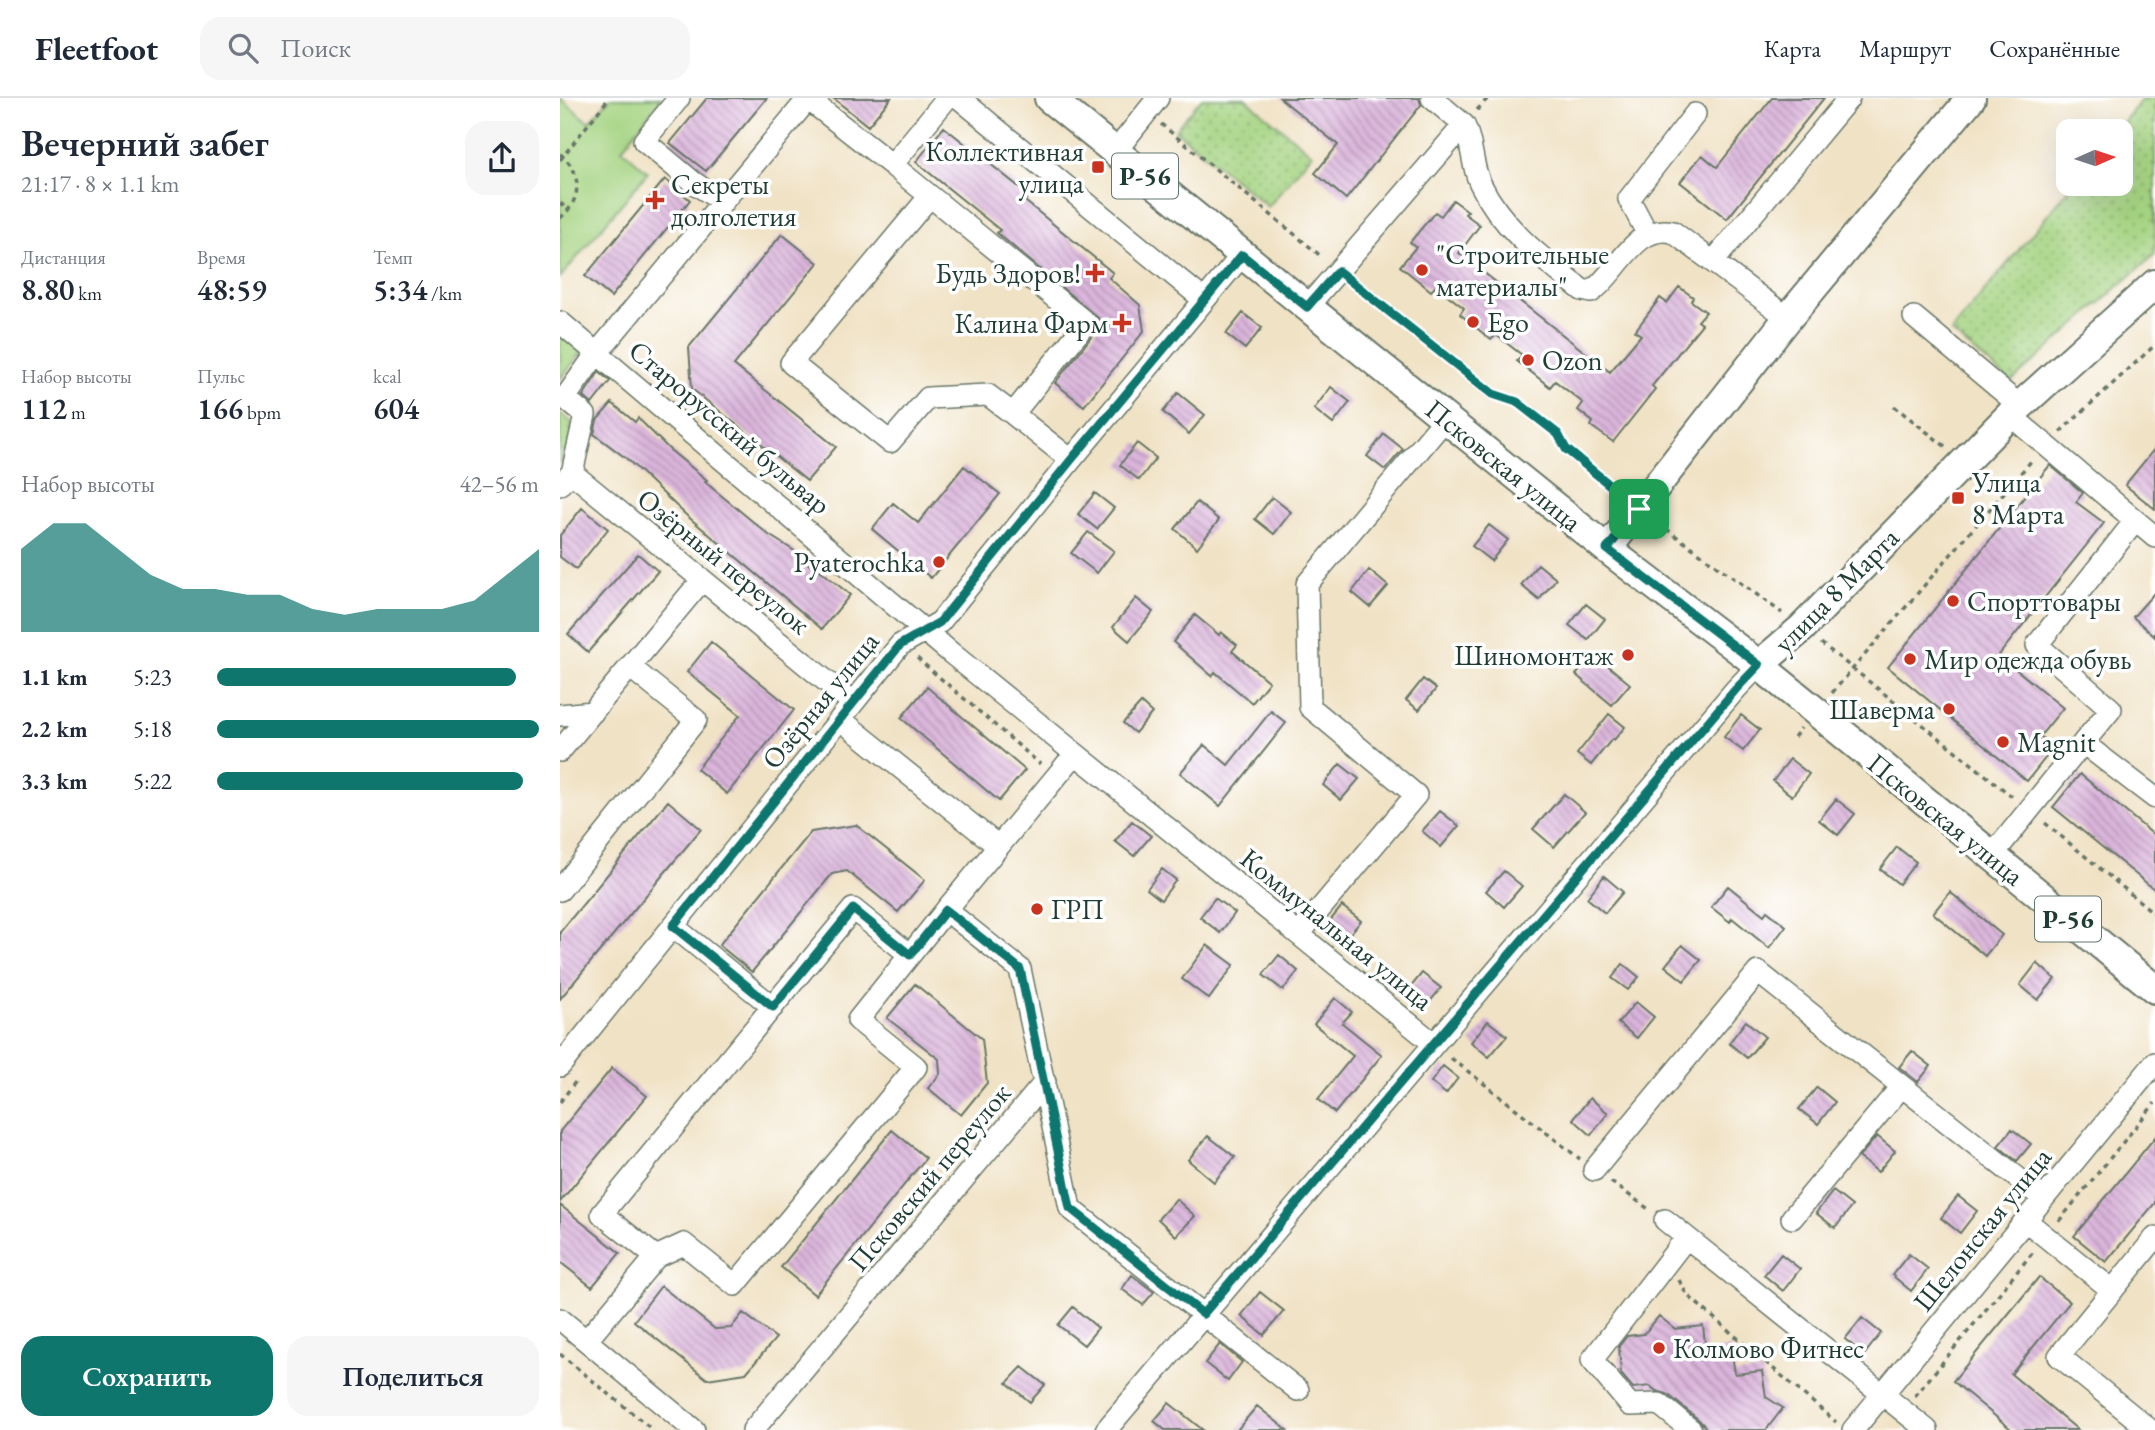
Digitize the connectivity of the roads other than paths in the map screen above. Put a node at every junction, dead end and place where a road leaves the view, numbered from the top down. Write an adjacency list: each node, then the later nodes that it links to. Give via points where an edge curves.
1 (679, 98): 14 (street, via 644,141)
2 (947, 98): 12 (street)
3 (959, 98): 19 (street)
4 (1049, 98): 11 (main road, Псковская улица / Р-56)
5 (1432, 98): 10 (street)
6 (1849, 98): 17 (street)
7 (1971, 98): 22 (main road)
8 (1152, 105): 11 (street)
9 (1695, 114): 15 (street, via 1629,199)
10 (1464, 125): 15 (street, via 1479,182 1493,206 1518,237 1582,290 1591,292 1601,285); 20 (street)
11 (1115, 152): 16 (main road, Псковская улица / Р-56)
12 (892, 165): 13 (street); 14 (street, via 808,99)
13 (930, 196): 26 (street, via 1086,323); 26 (street, via 791,363 890,442 928,398 988,395)
14 (723, 202): 24 (street)
15 (1647, 233): 17 (street, via 1673,232)
16 (1242, 255): 19 (street, Озёрная улица); 20 (main road, Псковская улица / Р-56)
17 (1713, 262): 22 (street)
18 (2155, 284): 25 (main road, улица 8 Марта)
19 (1204, 300): 28 (street, Озёрная улица)
20 (1307, 307): 27 (main road, Псковская улица / Р-56)
21 (1914, 317): 25 (street)
22 (1788, 318): 32 (main road)
23 (560, 322): 24 (street, Старорусский бульвар)
24 (597, 353): 29 (street, via 565,398 585,415); 34 (street, Старорусский бульвар)
25 (2015, 410): 30 (street, via 2046,445); 35 (main road, улица 8 Марта, via 1802,628)
26 (1013, 414): 28 (street)
27 (1446, 418): 32 (main road, Псковская улица / Р-56); 49 (street, via 1307,584 1310,707 1416,795)
28 (1071, 460): 34 (street, Озёрная улица, via 940,622)
29 (566, 479): 33 (street, Озёрный переулок)
30 (2135, 521): 31 (street); 40 (street, via 2037,645 2111,709)
31 (2155, 537)
32 (1607, 549): 35 (main road, Псковская улица / Р-56)
33 (702, 580): 36 (street); 37 (street, Озёрный переулок)
34 (926, 632): 37 (street, Озёрная улица, via 900,645); 42 (street, Коммунальная улица)
35 (1759, 665): 45 (main road, Псковская улица / Р-56); 53 (street, улица 8 Марта)
36 (630, 667): 38 (street); 46 (street, via 696,720)
37 (847, 711): 44 (street, Озёрный переулок); 48 (street, Озёрная улица)
38 (593, 712): 39 (street); 41 (street)
39 (560, 715)
40 (2083, 743): 43 (street); 45 (street)
41 (560, 751)
42 (1075, 754): 44 (street); 49 (street, Коммунальная улица)
43 (2155, 798)
44 (998, 846): 47 (street)
45 (1991, 857): 51 (main road, Псковская улица / Р-56)
46 (562, 884)
47 (946, 910): 50 (street); 56 (street, Псковский переулок, via 1020,969)
48 (673, 926): 52 (street); 55 (street, Озёрная улица)
49 (1298, 934): 53 (street, Коммунальная улица)
50 (910, 955): 52 (street, via 853,909); 65 (street, via 858,1020 916,1067 735,1285 684,1244)
51 (2155, 989)
52 (773, 1007): 65 (street, via 602,1214)
53 (1433, 1043): 67 (street, улица 8 Марта)
54 (2155, 1063): 59 (street, Шелонская улица)
55 (560, 1066)
56 (1045, 1082): 67 (street, via 1070,1208); 73 (street, Псковский переулок)
57 (1901, 1087): 58 (street, via 1758,972); 59 (street); 60 (street)
58 (1594, 1170)
59 (2043, 1198): 62 (street, Шелонская улица)
60 (1792, 1218)
61 (1665, 1220): 63 (street)
62 (2025, 1220): 66 (street); 71 (street, Шелонская улица)
63 (1686, 1238): 71 (street); 75 (street, via 1592,1360 1630,1405 1659,1404)
64 (2155, 1238): 66 (street)
65 (656, 1257): 69 (street)
66 (2112, 1290): 78 (street, via 2059,1356)
67 (1203, 1314): 70 (street); 74 (street, улица 8 Марта)
68 (560, 1318): 69 (street)
69 (587, 1340): 72 (street)
70 (1298, 1390)
71 (1883, 1394): 76 (street, Шелонская улица); 77 (street)
72 (694, 1430)
73 (753, 1430)
74 (1106, 1430)
75 (1691, 1430)
76 (1853, 1430)
77 (1927, 1430)
78 (2150, 1430)

